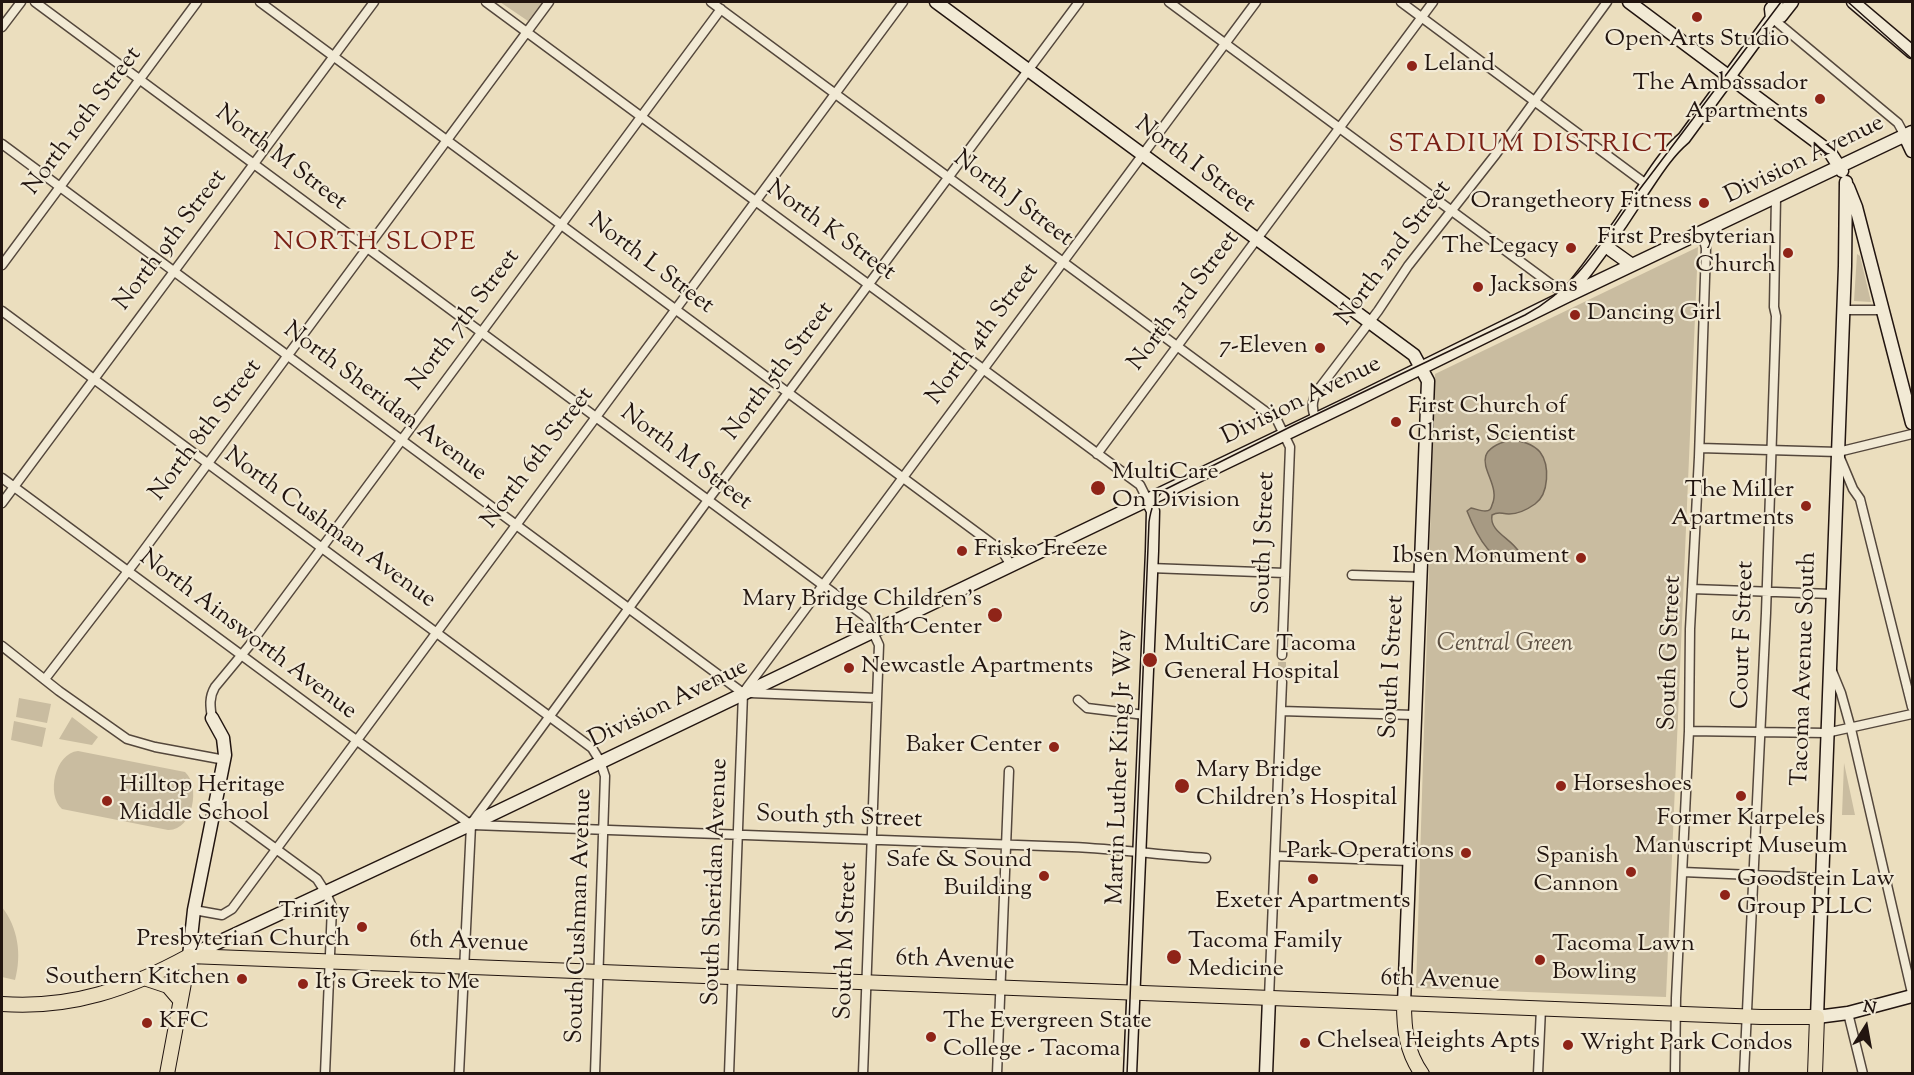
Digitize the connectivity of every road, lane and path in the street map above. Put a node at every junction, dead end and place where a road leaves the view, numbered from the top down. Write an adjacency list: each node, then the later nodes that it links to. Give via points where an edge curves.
1 (21, 2): 24 (street)
2 (34, 2): 31 (street, North M Street)
3 (197, 2): 31 (street, North 10th Street)
4 (260, 2): 28 (street, North L Street)
5 (374, 2): 28 (street, North 9th Street)
6 (486, 2): 25 (street, North K Street)
7 (549, 2): 25 (street, North 8th Street)
8 (711, 2): 21 (street, North J Street)
9 (903, 2): 32 (street, North 6th Street)
10 (936, 2): 29 (main road, North I Street)
11 (1080, 2): 29 (street, North 5th Street)
12 (1169, 2): 26 (street)
13 (1256, 2): 26 (street, North 4th Street)
14 (1401, 2): 22 (street)
15 (1433, 2): 22 (street, North 3rd Street)
16 (1607, 2): 33 (street, North 2nd Street)
17 (1629, 2): 30 (main road)
18 (1777, 2): 23 (main road, via 1771,9)
19 (1792, 2): 23 (main road, via 1780,16)
20 (1853, 2): 27 (main road)
21 (721, 9): 32 (street, North J Street); 34 (street, North 7th Street)
22 (1422, 17): 33 (street); 35 (street, North 3rd Street)
23 (1772, 18): 30 (main road); 36 (street)
24 (2, 27)
25 (527, 32): 34 (street, North K Street); 38 (street, North 8th Street)
26 (1225, 43): 35 (street); 41 (street, North 4th Street)
27 (1912, 52)
28 (333, 56): 38 (street, North L Street); 42 (street, North 9th Street)
29 (1029, 70): 41 (main road, North I Street); 44 (street, North 5th Street)
30 (1729, 75): 37 (main road); 43 (main road, via 1822,146)
31 (140, 79): 42 (street, North M Street); 47 (street, North 10th Street)
32 (835, 93): 44 (street, North J Street); 50 (street, North 6th Street)
33 (1535, 101): 46 (street); 51 (street, North 2nd Street)
34 (641, 117): 50 (street, North K Street); 52 (street, North 7th Street)
35 (1339, 128): 51 (street); 55 (street, North 3rd Street)
36 (1909, 134): 40 (main road); 43 (main road, Division Avenue)
37 (1684, 138): 46 (main road); 49 (main road, via 1680,151)
38 (447, 140): 52 (street, North L Street); 57 (street, North 8th Street)
39 (2, 144): 47 (street, North Sheridan Avenue)
40 (1912, 150)
41 (1143, 154): 55 (main road, North I Street); 58 (street, North 4th Street)
42 (253, 164): 57 (street, North M Street); 62 (street, North 9th Street)
43 (1840, 165): 45 (main road); 48 (main road, Division Avenue)
44 (949, 177): 58 (street, North J Street); 63 (street, North 5th Street)
45 (1846, 182): 53 (main road); 61 (main road, Tacoma Avenue South)
46 (1646, 184): 49 (main road)
47 (59, 187): 59 (street, North 10th Street); 62 (street, North Sheridan Avenue)
48 (1776, 197): 54 (main road, Division Avenue); 84 (street, Court F Street)
49 (1638, 199): 56 (main road)
50 (755, 201): 63 (street, North K Street); 65 (street, North 6th Street)
51 (1450, 211): 64 (street); 69 (street, North 2nd Street)
52 (561, 224): 65 (street, North L Street); 70 (street, North 7th Street)
53 (1862, 229): 61 (main road, Tacoma Avenue South); 67 (main road)
54 (1702, 233): 60 (main road, Division Avenue); 83 (street, South G Street, via 1706,248)
55 (1257, 238): 69 (main road, North I Street); 71 (street, North 3rd Street)
56 (1606, 243): 60 (main road); 64 (main road)
57 (367, 248): 70 (street, North M Street); 72 (street, North 8th Street)
58 (1063, 262): 71 (street, North J Street); 74 (street, North 4th Street)
59 (2, 265)
60 (1632, 265): 64 (main road, Division Avenue)
61 (1845, 266): 66 (main road, Tacoma Avenue South)
62 (173, 272): 72 (street, North Sheridan Avenue); 75 (street, North 9th Street)
63 (869, 285): 74 (street, North K Street); 76 (street, North 5th Street)
64 (1567, 296): 73 (main road, Division Avenue)
65 (675, 309): 76 (street, North L Street); 77 (street, North 6th Street)
66 (1843, 310): 67 (street); 85 (main road, Tacoma Avenue South)
67 (1882, 310): 79 (main road)
68 (2, 311): 75 (street, North Cushman Avenue)
69 (1370, 322): 73 (main road, North I Street, via 1414,355); 78 (street, North 2nd Street, via 1314,397)
70 (481, 332): 77 (street, North M Street); 82 (street, North 7th Street)
71 (1177, 346): 80 (street, North J Street, via 1277,420); 86 (street, North 3rd Street)
72 (287, 356): 82 (street, North Sheridan Avenue); 87 (street, North 8th Street)
73 (1421, 368): 78 (main road, Division Avenue); 101 (main road, South I Street, via 1428,381)
74 (983, 370): 86 (street, North K Street); 89 (street, North 4th Street)
75 (93, 379): 87 (street, North Cushman Avenue); 90 (street, North 9th Street)
76 (789, 393): 89 (street, North L Street); 92 (street, North 5th Street)
77 (595, 416): 92 (street, North M Street); 94 (street, North 6th Street)
78 (1316, 419): 80 (main road, Division Avenue)
79 (1912, 423)
80 (1285, 433): 91 (main road, Division Avenue); 99 (street, South J Street, via 1290,447)
81 (1912, 434): 85 (street)
82 (401, 440): 94 (street, North Sheridan Avenue); 95 (street, North 7th Street)
83 (1700, 448): 84 (street); 103 (street, South G Street)
84 (1771, 450): 85 (street); 104 (street, Court F Street)
85 (1838, 452): 105 (main road, Tacoma Avenue South); 118 (street, via 1860,499)
86 (1096, 453): 91 (street, North K Street, via 1140,485)
87 (207, 464): 95 (street, North Cushman Avenue); 98 (street, North 8th Street)
88 (2, 478): 90 (street, North Ainsworth Avenue)
89 (903, 478): 96 (street, North L Street, via 1003,552); 102 (street, North 4th Street)
90 (13, 486): 93 (street, North 9th Street); 98 (street, North Ainsworth Avenue)
91 (1147, 499): 96 (main road, Division Avenue); 97 (main road, Martin Luther King Jr Way, via 1153,511)
92 (708, 500): 102 (street, North M Street); 106 (street, North 5th Street)
93 (2, 503)
94 (515, 525): 106 (street, North Sheridan Avenue); 108 (street, North 6th Street)
95 (321, 548): 108 (street, North Cushman Avenue); 111 (street, North 7th Street)
96 (1011, 565): 107 (main road, Division Avenue)
97 (1150, 568): 99 (street); 121 (main road, Martin Luther King Jr Way)
98 (127, 572): 111 (street, North Ainsworth Avenue); 113 (street, North 8th Street)
99 (1285, 573): 110 (street, South J Street)
100 (1352, 575): 101 (street)
101 (1421, 577): 122 (main road, South I Street)
102 (823, 585): 107 (street, North M Street, via 866,617); 115 (street, North 4th Street)
103 (1692, 589): 104 (street); 126 (street, South G Street)
104 (1767, 591): 105 (street); 127 (street, Court F Street)
105 (1832, 594): 112 (main road, Tacoma Avenue South)
106 (629, 609): 115 (street, North Sheridan Avenue); 123 (street, North 5th Street)
107 (872, 631): 115 (main road, Division Avenue); 116 (street, South M Street, via 879,645)
108 (435, 632): 123 (street, North Cushman Avenue); 129 (street, North 6th Street)
109 (2, 646): 113 (street)
110 (1282, 655)
111 (241, 656): 124 (street, North 7th Street, via 211,694); 129 (street, North Ainsworth Avenue)
112 (1829, 664): 125 (street); 128 (main road, Tacoma Avenue South)
113 (45, 679): 130 (street, via 127,739)
114 (1282, 682): 119 (street)
115 (743, 693): 116 (street); 131 (main road, Division Avenue); 136 (street, South Sheridan Avenue)
116 (877, 698): 137 (street, South M Street)
117 (1078, 700): 121 (street, via 1087,708)
118 (1912, 707)
119 (1281, 711): 122 (street); 141 (street)
120 (1912, 714): 125 (street)
121 (1145, 715): 140 (main road, Martin Luther King Jr Way)
122 (1414, 716): 143 (main road, South I Street)
123 (549, 717): 131 (street, North Cushman Avenue, via 592,748); 134 (street, North 5th Street)
124 (212, 718): 130 (main road, via 223,738)
125 (1851, 729): 128 (street); 158 (street)
126 (1689, 731): 127 (street); 144 (street, South G Street)
127 (1761, 733): 128 (street); 145 (street, Court F Street)
128 (1826, 733): 146 (main road, Tacoma Avenue South)
129 (355, 741): 134 (street, North Ainsworth Avenue); 139 (street, North 6th Street)
130 (225, 760): 133 (main road)
131 (600, 761): 134 (main road, Division Avenue); 135 (street, South Cushman Avenue, via 605,776)
132 (1009, 771): 138 (street)
133 (216, 805): 139 (street); 148 (main road)
134 (471, 825): 135 (street, South 5th Street); 147 (main road, Division Avenue); 151 (street)
135 (603, 830): 136 (street, South 5th Street); 152 (street, South Cushman Avenue)
136 (738, 835): 137 (street, South 5th Street); 153 (street, South Sheridan Avenue)
137 (872, 840): 138 (street, South 5th Street); 155 (street, South M Street)
138 (1005, 845): 140 (street, South 5th Street); 156 (street)
139 (276, 848): 147 (street, via 317,879); 148 (street, North 6th Street, via 232,909 222,915)
140 (1140, 853): 142 (street, South 5th Street); 157 (main road, Martin Luther King Jr Way)
141 (1275, 856): 143 (street); 159 (street)
142 (1206, 858)
143 (1409, 861): 161 (main road, South I Street)
144 (1683, 872): 145 (street); 164 (street, South G Street)
145 (1755, 875): 146 (street); 166 (street, Court F Street)
146 (1821, 878): 167 (main road, Tacoma Avenue South)
147 (326, 893): 149 (main road, Division Avenue); 150 (street, via 332,907)
148 (194, 910): 149 (main road)
149 (189, 956): 150 (main road, 6th Avenue); 154 (main road, 6th Avenue); 160 (main road)
150 (330, 961): 151 (main road, 6th Avenue); 169 (street)
151 (463, 967): 152 (main road, 6th Avenue); 170 (street)
152 (598, 971): 153 (main road, 6th Avenue); 171 (street, South Cushman Avenue)
153 (733, 976): 155 (main road, 6th Avenue); 172 (street, South Sheridan Avenue)
154 (144, 978): 160 (main road, via 168,986); 162 (main road, 6th Avenue, via 69,1002)
155 (866, 981): 156 (main road, 6th Avenue); 173 (street, South M Street)
156 (1001, 987): 157 (main road, 6th Avenue); 174 (street)
157 (1135, 993): 159 (main road, 6th Avenue); 175 (main road, Martin Luther King Jr Way)
158 (1912, 994): 165 (main road, 6th Avenue)
159 (1269, 998): 161 (main road, 6th Avenue); 176 (main road)
160 (180, 1000): 168 (main road)
161 (1404, 1003): 163 (main road, 6th Avenue); 177 (main road, South I Street, via 1406,1040)
162 (2, 1004)
163 (1541, 1008): 164 (main road, 6th Avenue); 178 (street)
164 (1676, 1013): 166 (main road, 6th Avenue); 179 (street, South G Street)
165 (1848, 1013): 167 (main road, 6th Avenue); 182 (street)
166 (1747, 1016): 167 (main road, 6th Avenue); 180 (street, Court F Street)
167 (1817, 1017): 181 (main road, Tacoma Avenue South)
168 (167, 1074)
169 (326, 1074)
170 (459, 1074)
171 (595, 1074)
172 (729, 1074)
173 (863, 1074)
174 (997, 1074)
175 (1130, 1074)
176 (1266, 1074)
177 (1422, 1074)
178 (1538, 1074)
179 (1675, 1074)
180 (1744, 1074)
181 (1815, 1074)
182 (1863, 1074)

